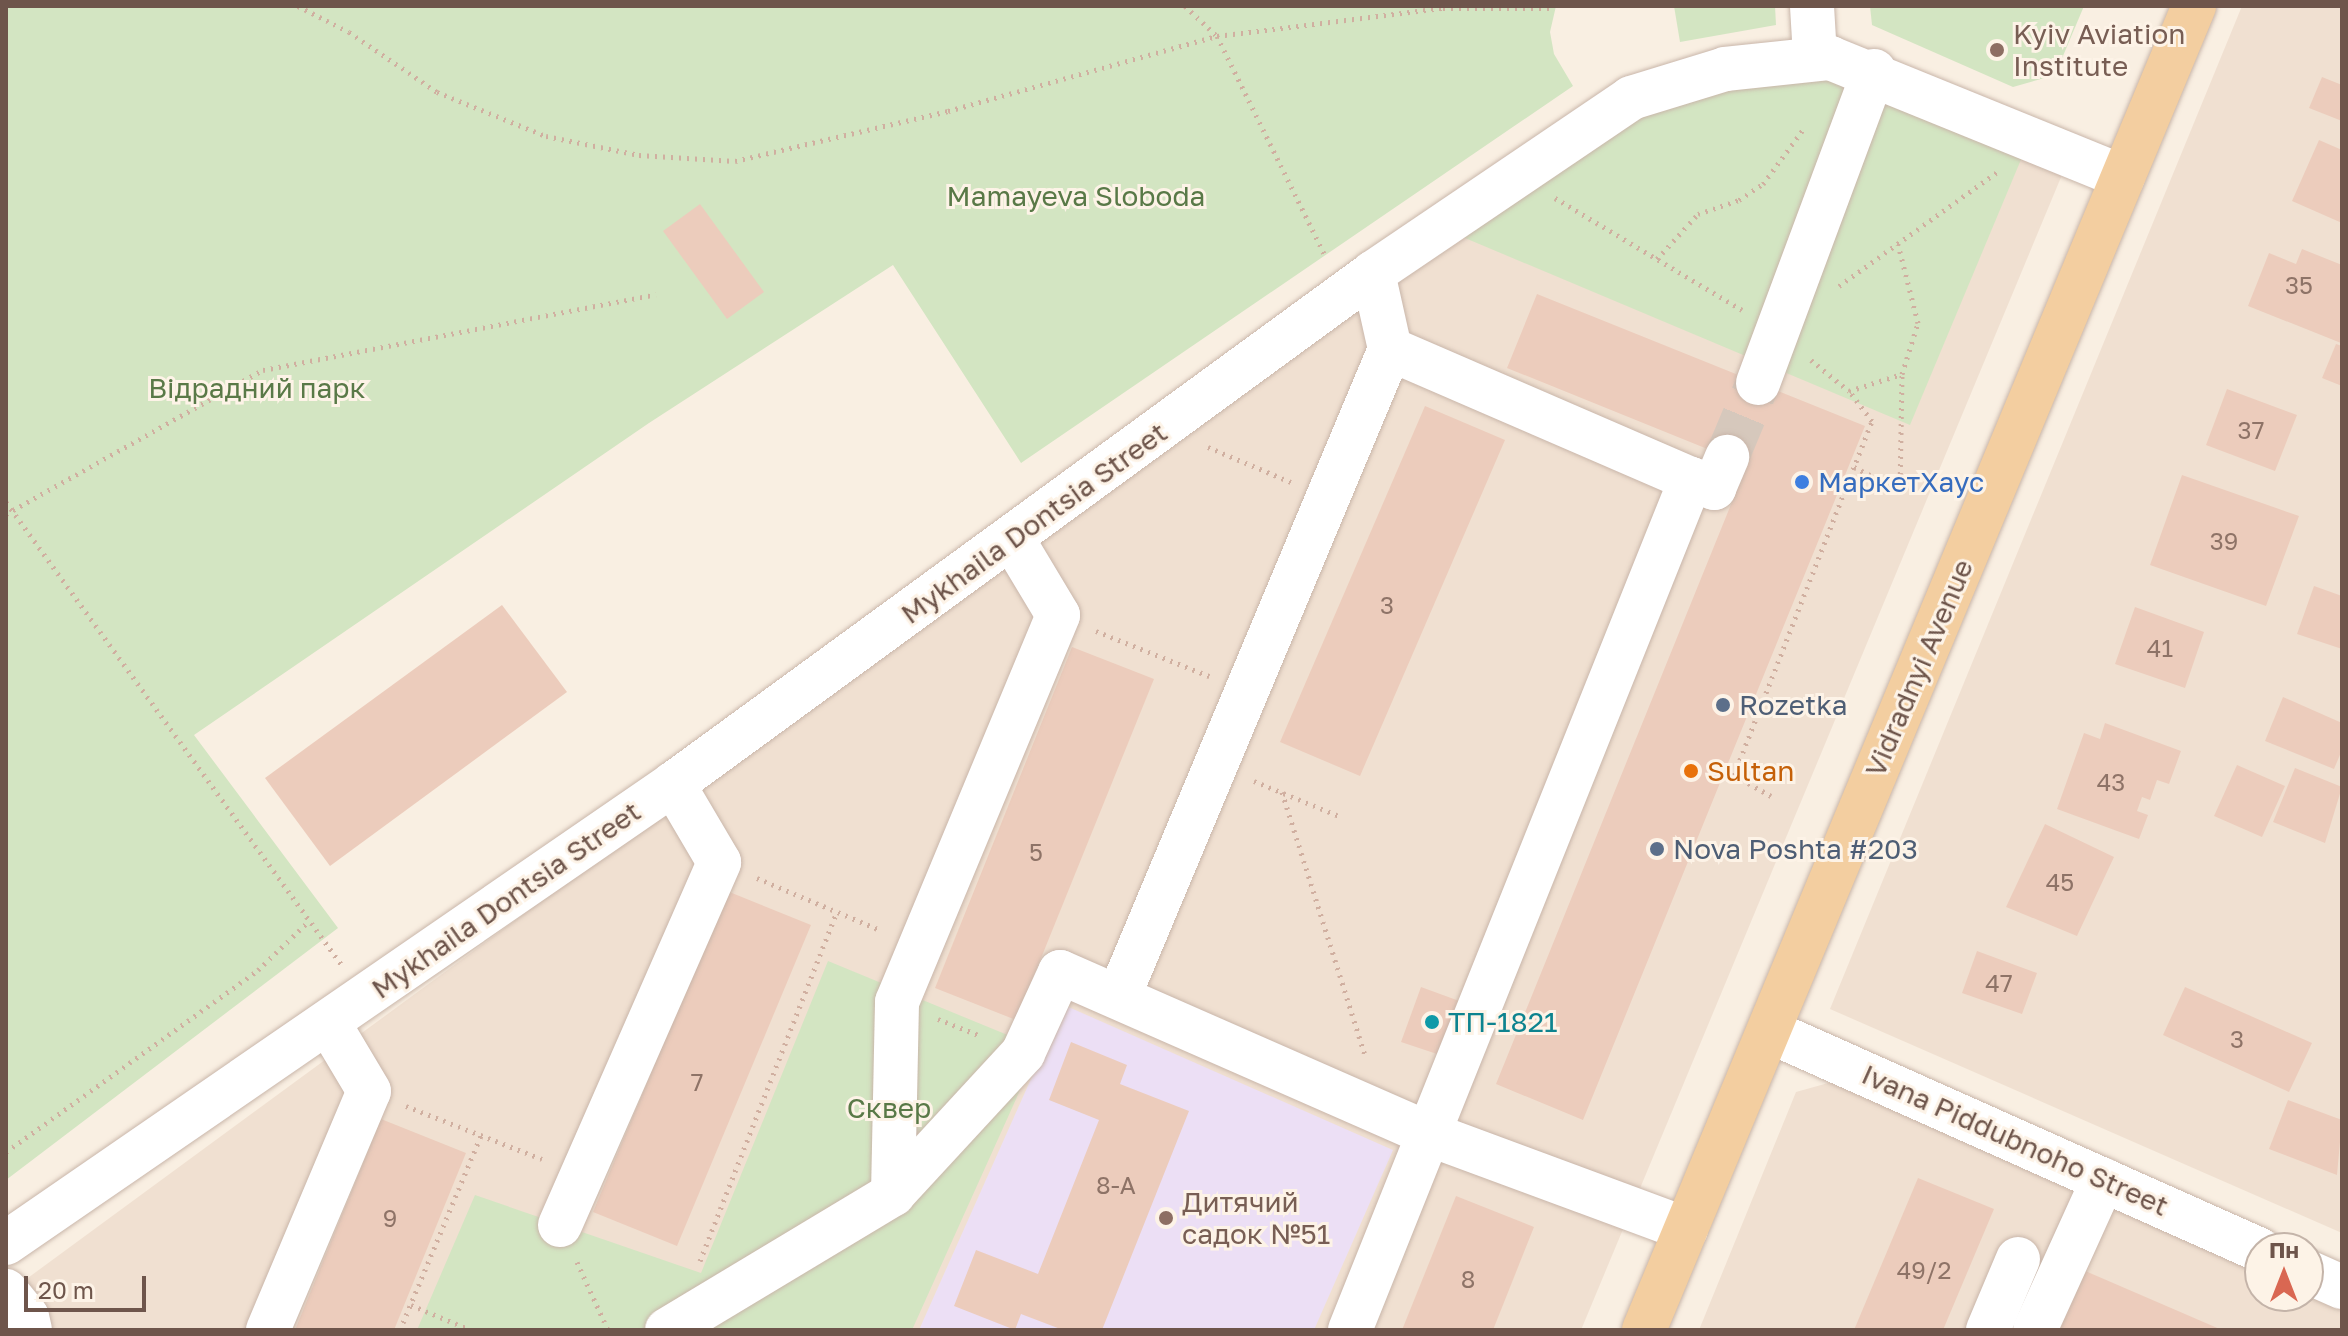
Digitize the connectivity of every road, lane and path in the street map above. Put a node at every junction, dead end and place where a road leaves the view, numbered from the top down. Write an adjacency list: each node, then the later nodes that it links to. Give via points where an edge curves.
1 (298, 6): 6 (path, via 349,32 437,92 546,136 639,155 735,161 948,111)
2 (1185, 6): 6 (path)
3 (1812, 6): 7 (street)
4 (2194, 6): 10 (main road, Vidradnyi Avenue)
5 (1555, 8): 6 (path, via 1443,8)
6 (1217, 36): 13 (path)
7 (1815, 56): 8 (street, Mykhaila Dontsia Street); 14 (street, Mykhaila Dontsia Street, via 1716,71 1631,98)
8 (1874, 71): 10 (street, Mykhaila Dontsia Street); 16 (street)
9 (1809, 122): 12 (path, via 1763,184 1739,200 1698,214)
10 (2123, 177): 42 (main road, Vidradnyi Avenue)
11 (1898, 244): 18 (path, via 1918,323)
12 (1657, 259)
13 (1330, 266)
14 (1373, 273): 17 (street); 26 (street, Mykhaila Dontsia Street)
15 (656, 294): 25 (path, via 263,370)
16 (1777, 331): 19 (street); 20 (path)
17 (1390, 349): 23 (street); 46 (street, via 1709,468)
18 (1902, 374): 20 (path); 22 (path, via 1900,490)
19 (1758, 383)
20 (1849, 391): 22 (path, via 1872,421)
21 (1199, 444): 23 (path)
22 (1854, 467): 32 (path, via 1734,775)
23 (1327, 498): 28 (street)
24 (6, 502): 25 (path)
25 (9, 512): 36 (path)
26 (1013, 540): 27 (street); 30 (street, Mykhaila Dontsia Street)
27 (1058, 615): 28 (path); 37 (street)
28 (1247, 691): 29 (street)
29 (1216, 766): 31 (path); 38 (street)
30 (673, 784): 34 (street); 39 (street, Mykhaila Dontsia Street)
31 (1282, 792): 33 (path); 44 (path, via 1362,1054)
32 (1771, 796)
33 (1339, 816)
34 (719, 862): 35 (path); 49 (street)
35 (837, 912): 37 (path); 57 (path)
36 (309, 921): 39 (path); 48 (path, via 258,970)
37 (918, 947): 40 (street)
38 (1119, 996): 43 (street, via 1060,972); 46 (street)
39 (365, 997): 41 (street, Mykhaila Dontsia Street)
40 (897, 1002): 43 (path); 51 (street)
41 (329, 1024): 45 (street); 54 (street, Mykhaila Dontsia Street)
42 (1769, 1031): 50 (street, Ivana Piddubnoho Street); 53 (main road, Vidradnyi Avenue)
43 (1023, 1053): 51 (street)
44 (1372, 1065)
45 (369, 1091): 47 (path); 61 (street)
46 (1429, 1134): 53 (street); 66 (street)
47 (481, 1135): 49 (path); 59 (path)
48 (6, 1152)
49 (580, 1175): 52 (street)
50 (2103, 1180): 55 (street, Ivana Piddubnoho Street); 69 (street)
51 (893, 1194): 65 (street)
52 (560, 1225): 64 (path)
53 (1686, 1229): 67 (main road, Vidradnyi Avenue)
54 (6, 1243)
55 (2244, 1243)
56 (2018, 1259): 68 (street)
57 (697, 1267)
58 (6, 1291): 60 (street, via 27,1317)
59 (411, 1305): 62 (path); 63 (path)
60 (30, 1330)
61 (268, 1330)
62 (400, 1330)
63 (471, 1330)
64 (608, 1330)
65 (667, 1330)
66 (1350, 1330)
67 (1644, 1330)
68 (1988, 1330)
69 (2035, 1330)

